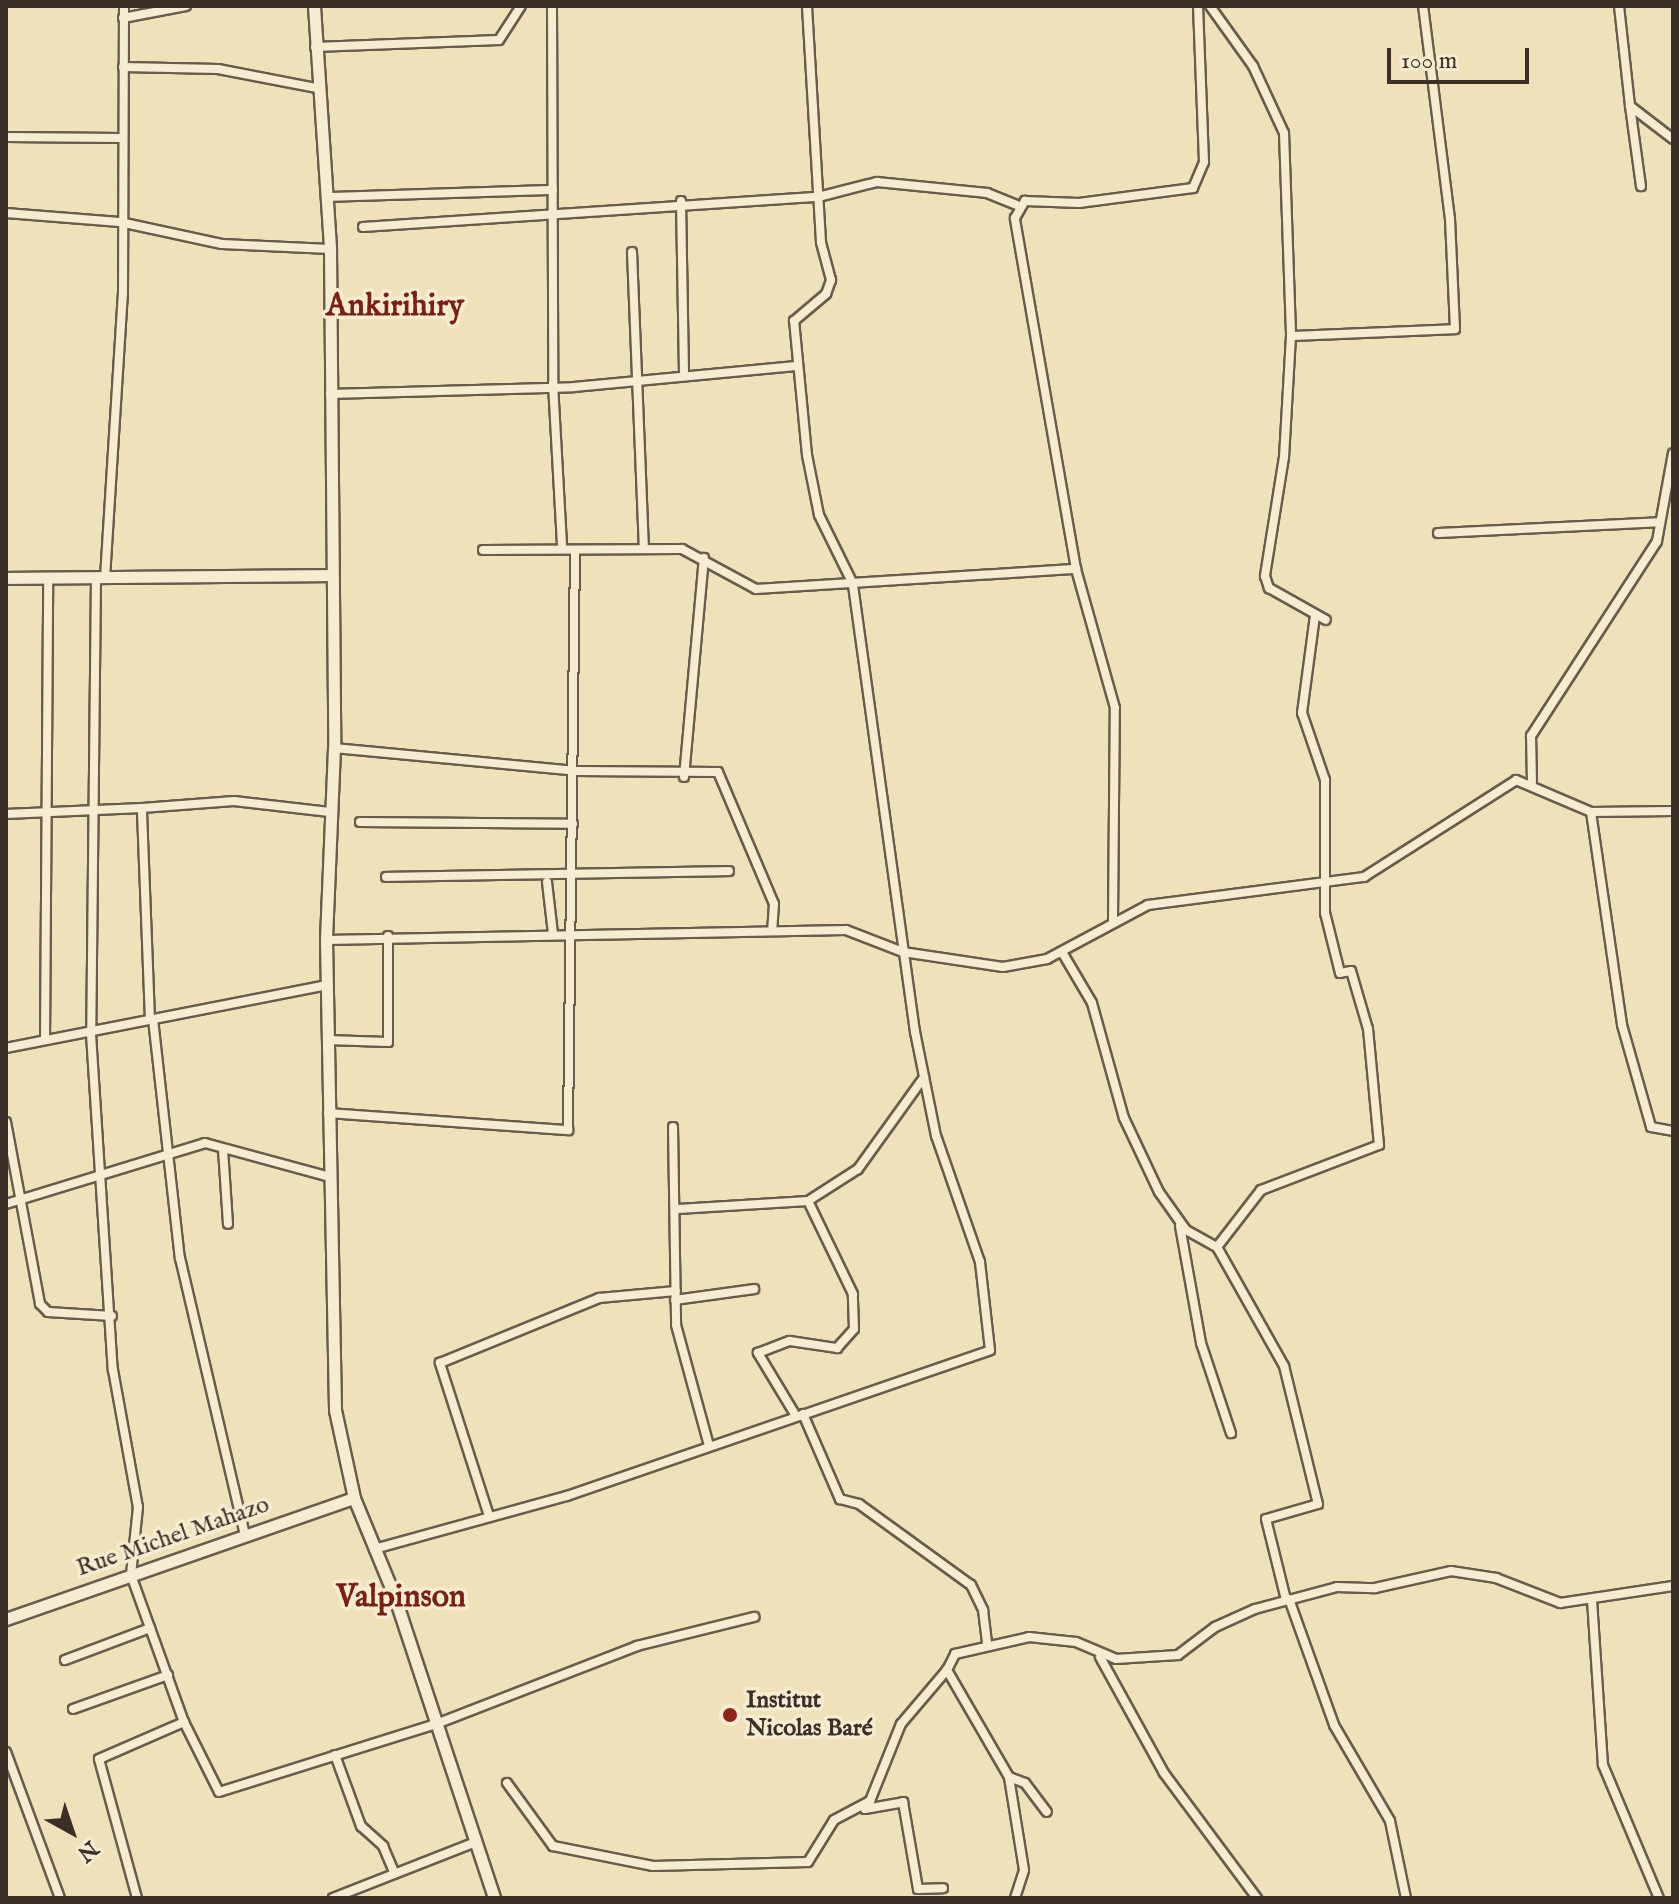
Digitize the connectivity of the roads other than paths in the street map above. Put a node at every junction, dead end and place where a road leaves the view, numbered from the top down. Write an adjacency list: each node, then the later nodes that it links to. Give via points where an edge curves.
1 (124, 6): 11 (street)
2 (186, 6): 11 (street)
3 (314, 6): 12 (main road)
4 (521, 6): 12 (street, via 499,40)
5 (552, 6): 20 (street)
6 (807, 6): 22 (street)
7 (1198, 6): 24 (street, via 1204,162 1193,188)
8 (1210, 6): 31 (street, via 1253,66 1284,133)
9 (1423, 6): 31 (street, via 1450,219 1455,329)
10 (1619, 6): 15 (street)
11 (123, 18): 13 (street)
12 (315, 47): 14 (main road)
13 (123, 67): 14 (street, via 218,69); 17 (street)
14 (317, 88): 21 (main road)
15 (1630, 106): 18 (street); 19 (street)
16 (6, 137): 17 (street)
17 (120, 138): 27 (street)
18 (1673, 139)
19 (1641, 186)
20 (553, 190): 21 (street); 25 (street)
21 (328, 197): 29 (main road)
22 (818, 197): 23 (street); 24 (street, via 877,182 987,193); 32 (street, via 831,280 826,294 794,321)
23 (681, 201): 25 (street); 33 (street)
24 (1017, 205): 45 (street)
25 (556, 212): 28 (street); 35 (street)
26 (6, 213): 27 (street)
27 (120, 222): 29 (street, via 222,244); 49 (street, via 122,309)
28 (363, 227)
29 (330, 249): 36 (main road)
30 (632, 252): 34 (street)
31 (1291, 336): 51 (street, via 1284,457 1265,576 1269,588)
32 (796, 366): 33 (street); 50 (street, via 819,515)
33 (684, 373): 34 (street)
34 (635, 378): 35 (street); 41 (street)
35 (553, 384): 36 (street); 40 (street)
36 (330, 394): 46 (main road)
37 (1673, 453): 38 (street)
38 (1660, 522): 39 (street); 56 (street, via 1657,541 1531,736)
39 (1438, 533)
40 (562, 545): 42 (street); 43 (street)
41 (644, 549): 43 (street); 44 (street, via 682,549)
42 (483, 550)
43 (575, 551): 54 (street)
44 (704, 558): 50 (street, via 756,589); 55 (street)
45 (1076, 569): 50 (street); 71 (street, via 1115,708)
46 (332, 575): 49 (main road); 53 (main road)
47 (6, 578): 48 (main road)
48 (48, 578): 49 (main road); 63 (street)
49 (100, 578): 61 (street)
50 (853, 584): 77 (street)
51 (1315, 615): 52 (street); 70 (street, via 1302,713 1325,780)
52 (1326, 620)
53 (334, 748): 54 (street); 59 (main road)
54 (576, 771): 55 (street); 65 (street)
55 (684, 777): 72 (street, via 718,772 725,781 774,904)
56 (1532, 782): 60 (street); 70 (street, via 1516,780 1489,792 1374,873)
57 (142, 808): 59 (street, via 234,801); 61 (street); 80 (street)
58 (1673, 811): 60 (street)
59 (329, 812): 76 (main road)
60 (1591, 812): 89 (street, via 1622,1025 1651,1127)
61 (94, 813): 63 (street); 81 (street)
62 (6, 814): 63 (street)
63 (43, 815): 82 (street)
64 (360, 822): 65 (street)
65 (573, 824): 67 (street)
66 (729, 871): 67 (street)
67 (572, 875): 68 (street); 74 (street)
68 (386, 877)
69 (547, 882): 73 (street)
70 (1324, 884): 71 (street, via 1183,898); 100 (street, via 1340,973 1351,971 1368,1029 1379,1145 1261,1190)
71 (1113, 920): 78 (street)
72 (772, 931): 74 (street); 77 (street, via 846,930)
73 (553, 934): 74 (street); 75 (street)
74 (570, 934): 86 (street, via 568,1130)
75 (388, 936): 76 (street); 83 (street, via 388,1042)
76 (326, 940): 79 (main road)
77 (903, 952): 78 (street, via 1003,967); 85 (street)
78 (1062, 952): 99 (street, via 1092,1003 1129,1131)
79 (326, 985): 80 (street); 83 (main road)
80 (151, 1020): 81 (street); 91 (street)
81 (91, 1034): 82 (street); 92 (street)
82 (45, 1040): 84 (street)
83 (327, 1040): 86 (main road)
84 (6, 1048)
85 (924, 1077): 95 (street, via 858,1169); 104 (street, via 980,1262 990,1350)
86 (328, 1113): 93 (main road)
87 (6, 1122): 94 (street)
88 (673, 1127): 97 (street)
89 (1673, 1131)
90 (223, 1149): 91 (street, via 205,1143); 93 (street); 98 (street)
91 (163, 1154): 92 (street); 109 (street, via 186,1289)
92 (97, 1174): 94 (street); 103 (street)
93 (330, 1177): 107 (main road, via 333,1382)
94 (22, 1201): 96 (street); 103 (street, via 40,1304 48,1312)
95 (808, 1201): 97 (street); 104 (street, via 853,1294 854,1329 837,1348 790,1341 758,1353)
96 (6, 1204)
97 (678, 1209): 102 (street)
98 (228, 1224)
99 (1180, 1224): 100 (street); 105 (street, via 1201,1343)
100 (1217, 1247): 113 (street, via 1284,1366 1318,1504 1266,1519)
101 (754, 1289): 102 (street)
102 (676, 1296): 106 (street, via 682,1367); 108 (street, via 599,1298 440,1363)
103 (112, 1316): 111 (street, via 113,1370 138,1507)
104 (800, 1415): 106 (street); 118 (street, via 840,1499 859,1504 971,1585 983,1610)
105 (1231, 1433)
106 (709, 1446): 108 (street)
107 (354, 1498): 109 (main road, Rue Michel Mahazo); 110 (main road)
108 (489, 1516): 110 (street)
109 (245, 1535): 111 (main road, Rue Michel Mahazo)
110 (374, 1549): 125 (main road)
111 (131, 1575): 116 (main road, Rue Michel Mahazo); 117 (street)
112 (1673, 1586): 114 (street)
113 (1287, 1599): 114 (street, via 1451,1571 1496,1578 1560,1603); 119 (street, via 1215,1627 1178,1655); 142 (street, via 1334,1725 1390,1821)
114 (1592, 1600): 143 (street, via 1603,1765)
115 (754, 1617): 125 (street, via 637,1646)
116 (6, 1619)
117 (150, 1628): 120 (street); 122 (street)
118 (987, 1644): 119 (street, via 1029,1637 1076,1642); 121 (street, via 955,1654)
119 (1100, 1657): 141 (street, via 1164,1773)
120 (65, 1660)
121 (947, 1670): 128 (street); 130 (street, via 901,1724)
122 (168, 1675): 123 (street); 124 (street)
123 (73, 1709)
124 (184, 1722): 127 (street, via 223,1794); 137 (street, via 99,1759)
125 (436, 1724): 127 (street); 132 (main road)
126 (6, 1752): 136 (street)
127 (335, 1755): 133 (street, via 361,1826 383,1846)
128 (1009, 1777): 131 (street, via 1025,1783); 140 (street, via 1024,1870)
129 (507, 1783): 130 (street, via 553,1846 653,1866 808,1862 834,1820)
130 (864, 1809): 134 (street, via 903,1802 918,1889)
131 (1047, 1812)
132 (476, 1842): 133 (street); 139 (main road)
133 (395, 1874): 135 (street)
134 (943, 1888)
135 (355, 1895): 138 (street)
136 (60, 1898)
137 (137, 1898)
138 (333, 1898)
139 (494, 1898)
140 (1015, 1898)
141 (1257, 1898)
142 (1406, 1898)
143 (1659, 1898)

